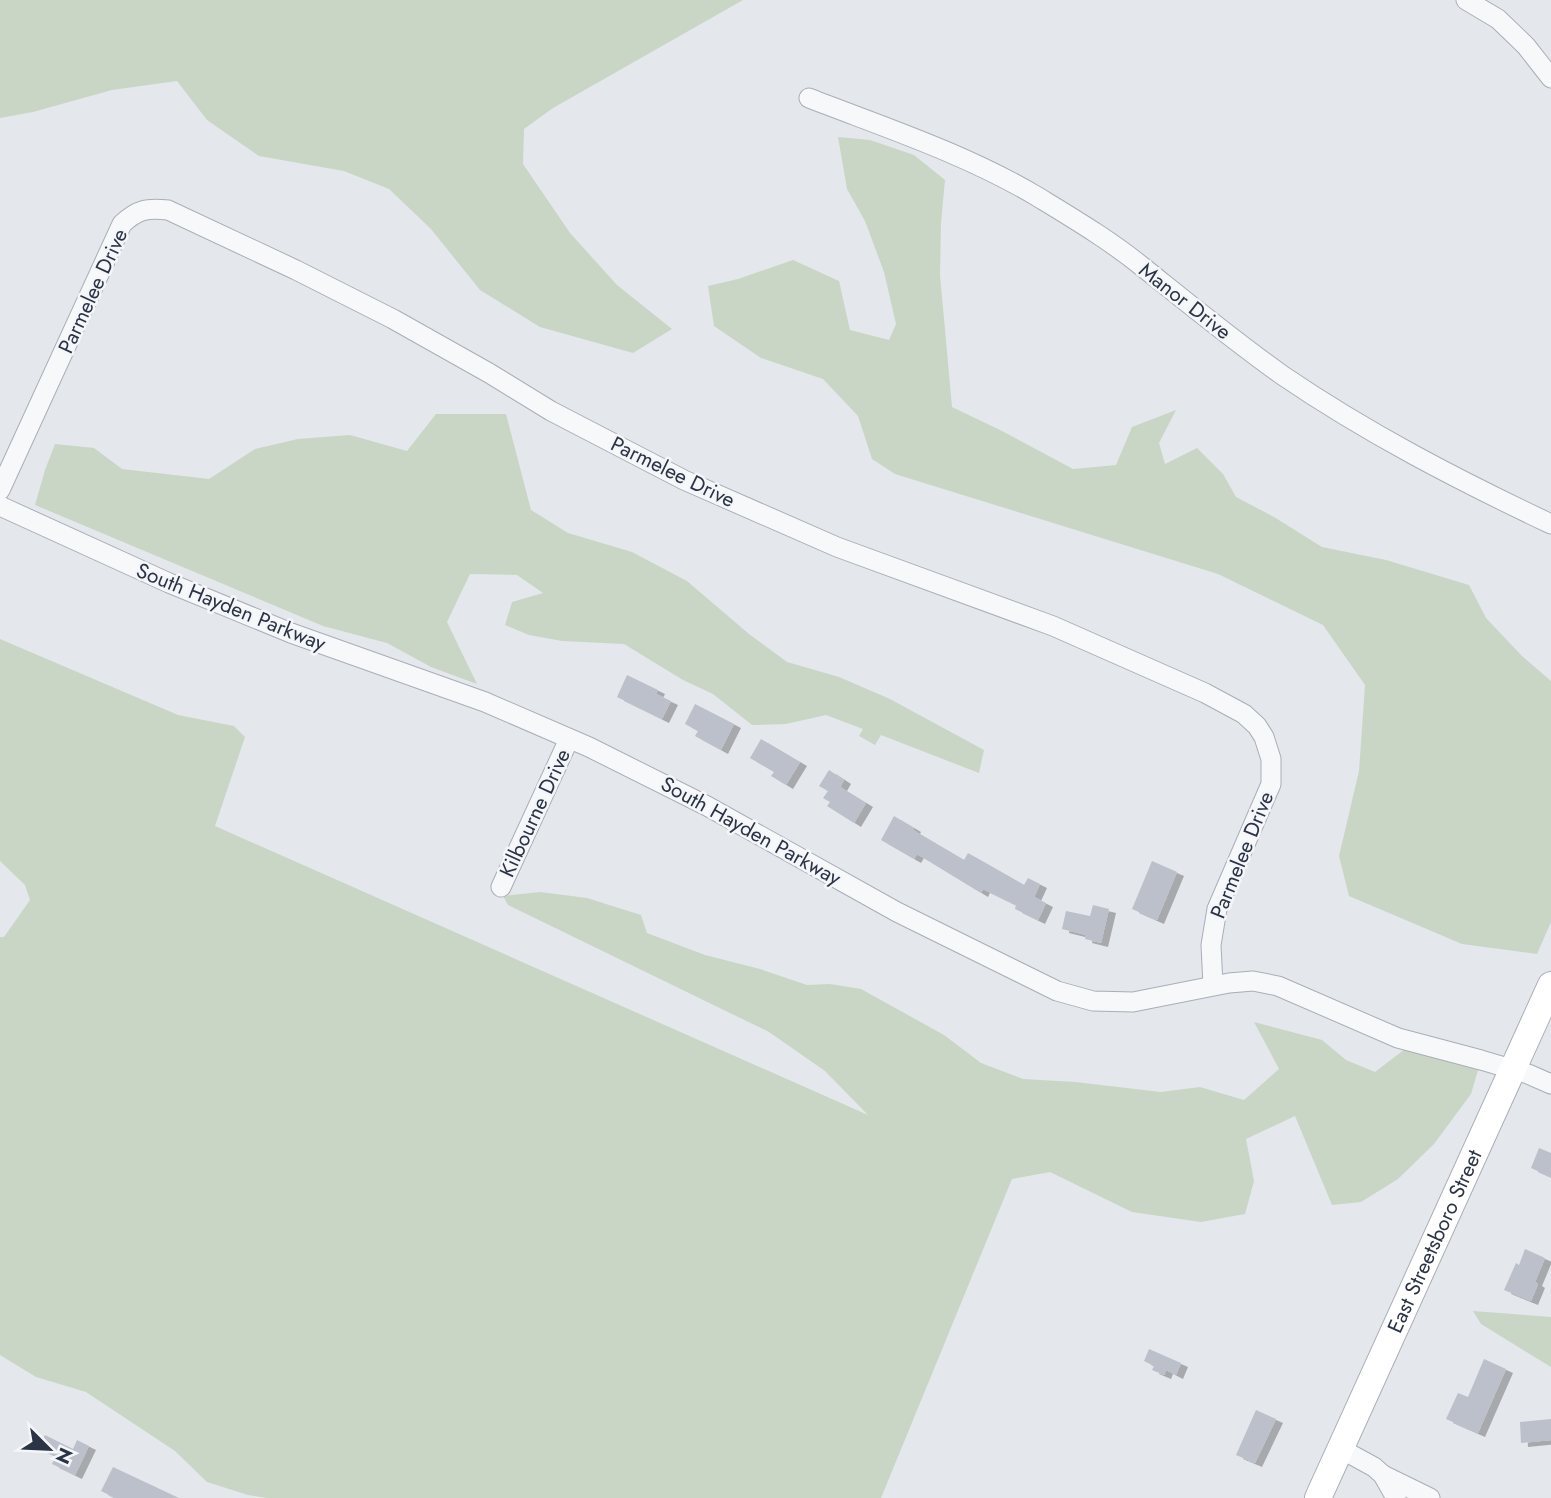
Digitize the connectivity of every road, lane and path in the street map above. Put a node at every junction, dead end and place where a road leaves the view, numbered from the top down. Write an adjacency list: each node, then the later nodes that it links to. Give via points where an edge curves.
1 (1466, 0): 2 (street, via 1498,19)
2 (1551, 78)
3 (809, 98): 6 (street, Manor Drive, via 926,143 1035,195 1143,267 1227,335 1347,417 1432,466)
4 (0, 491): 9 (street, Parmelee Drive, via 122,224 147,208 168,209 393,319 551,411 684,480 838,547 1053,626 1244,714 1264,737 1271,759 1271,784 1217,909 1211,945)
5 (0, 506): 7 (street, South Hayden Parkway, via 181,589 291,634 485,702)
6 (1551, 524)
7 (569, 739): 8 (street, Kilbourne Drive); 9 (street, South Hayden Parkway, via 671,786 897,912 1057,990 1093,1001 1133,1002)
8 (501, 887)
9 (1213, 985): 11 (street, South Hayden Parkway, via 1253,981 1278,986 1398,1038)
10 (1551, 985): 11 (main road, East Streetsboro Street)
11 (1512, 1070): 12 (street, South Hayden Parkway); 13 (main road, East Streetsboro Street)
12 (1551, 1084)
13 (1340, 1449): 14 (street); 15 (main road, East Streetsboro Street)
14 (1383, 1475): 16 (street); 17 (street)
15 (1318, 1498)
16 (1396, 1498)
17 (1430, 1498)

